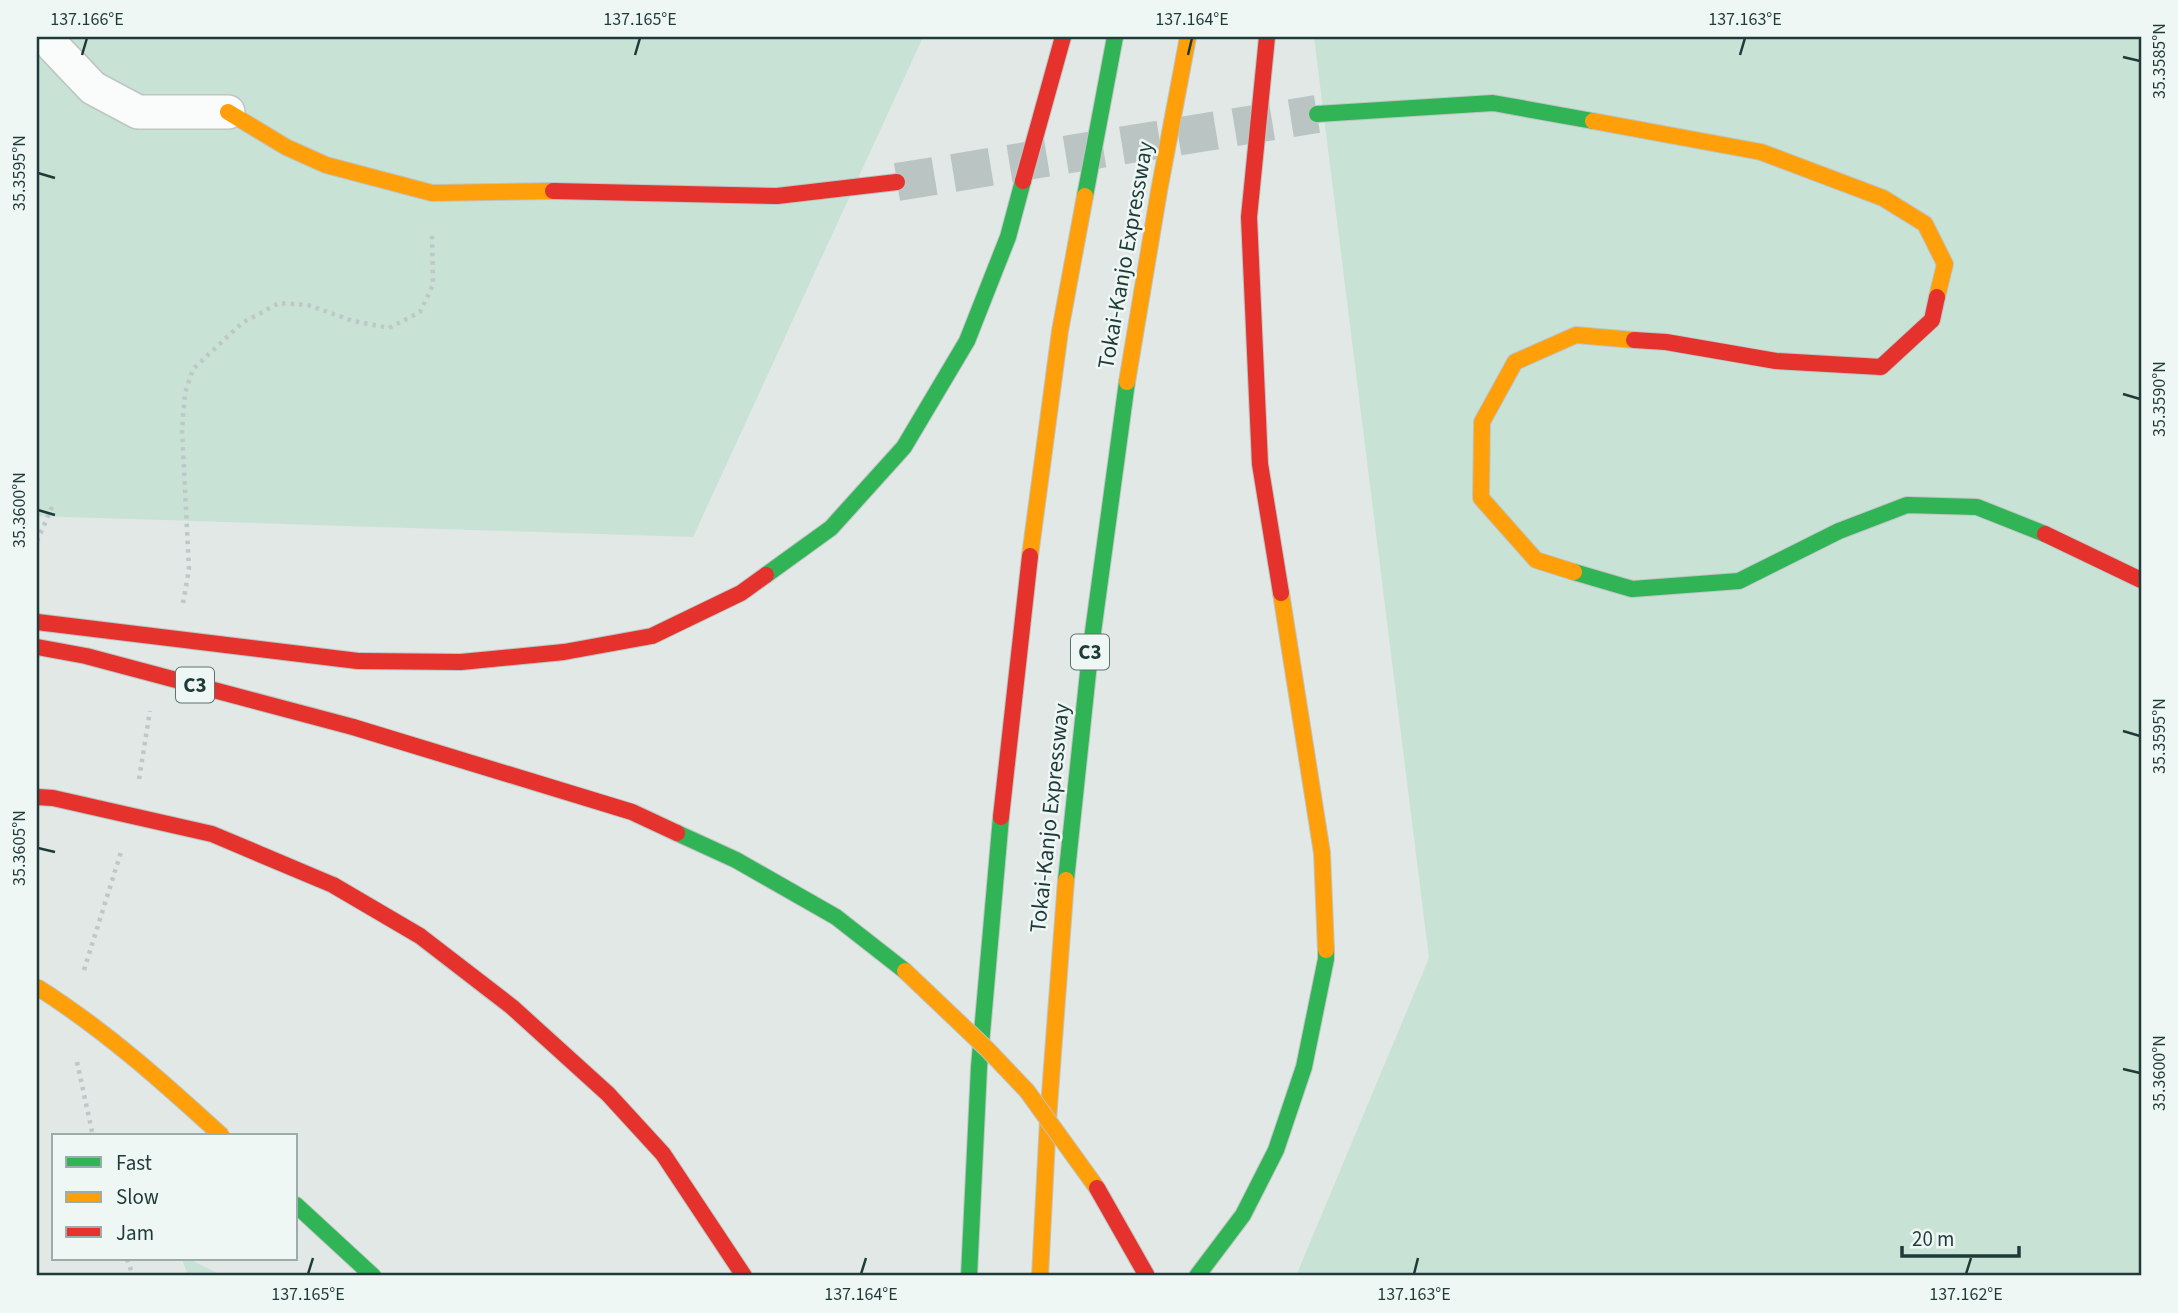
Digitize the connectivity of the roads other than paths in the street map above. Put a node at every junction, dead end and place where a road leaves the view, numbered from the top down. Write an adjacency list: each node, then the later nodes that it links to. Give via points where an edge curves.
1 (48, 37): 6 (street, via 93,88 138,112)
2 (1063, 37): 10 (main road, C3, bridge, via 1008,237 967,341 904,447 831,528 741,593 652,636 564,652 461,662 359,661)
3 (1115, 37): 19 (main road, Tokai-Kanjo Expressway, via 1060,331 1030,558 978,1067)
4 (1188, 37): 16 (main road, Tokai-Kanjo Expressway / C3, via 1115,456 1083,707 1048,1088)
5 (1267, 37): 21 (main road, via 1249,217 1260,464 1322,853 1326,959 1304,1067 1276,1150 1243,1215)
6 (228, 113): 8 (main road, via 326,165 432,193 778,196)
7 (1317, 114): 9 (main road, via 1493,103 1761,152 1883,198 1925,225 1945,264 1932,320 1881,367 1776,360 1666,342 1576,335 1516,362 1482,422 1481,498 1536,560 1632,589 1739,581 1839,531 1907,505 1977,508 2053,537)
8 (897, 182)
9 (2141, 580)
10 (37, 622)
11 (37, 647): 20 (main road, C3, bridge, via 353,727 632,812 736,860 825,911 905,971 988,1050 1027,1091 1102,1195)
12 (37, 797): 18 (main road, bridge, via 212,834 333,885 430,944 512,1007 608,1094 663,1154)
13 (37, 986): 14 (main road, bridge, via 154,1073)
14 (220, 1134)
15 (298, 1207): 17 (main road)
16 (1040, 1275)
17 (373, 1276)
18 (744, 1276)
19 (969, 1276)
20 (1147, 1276)
21 (1196, 1276)

